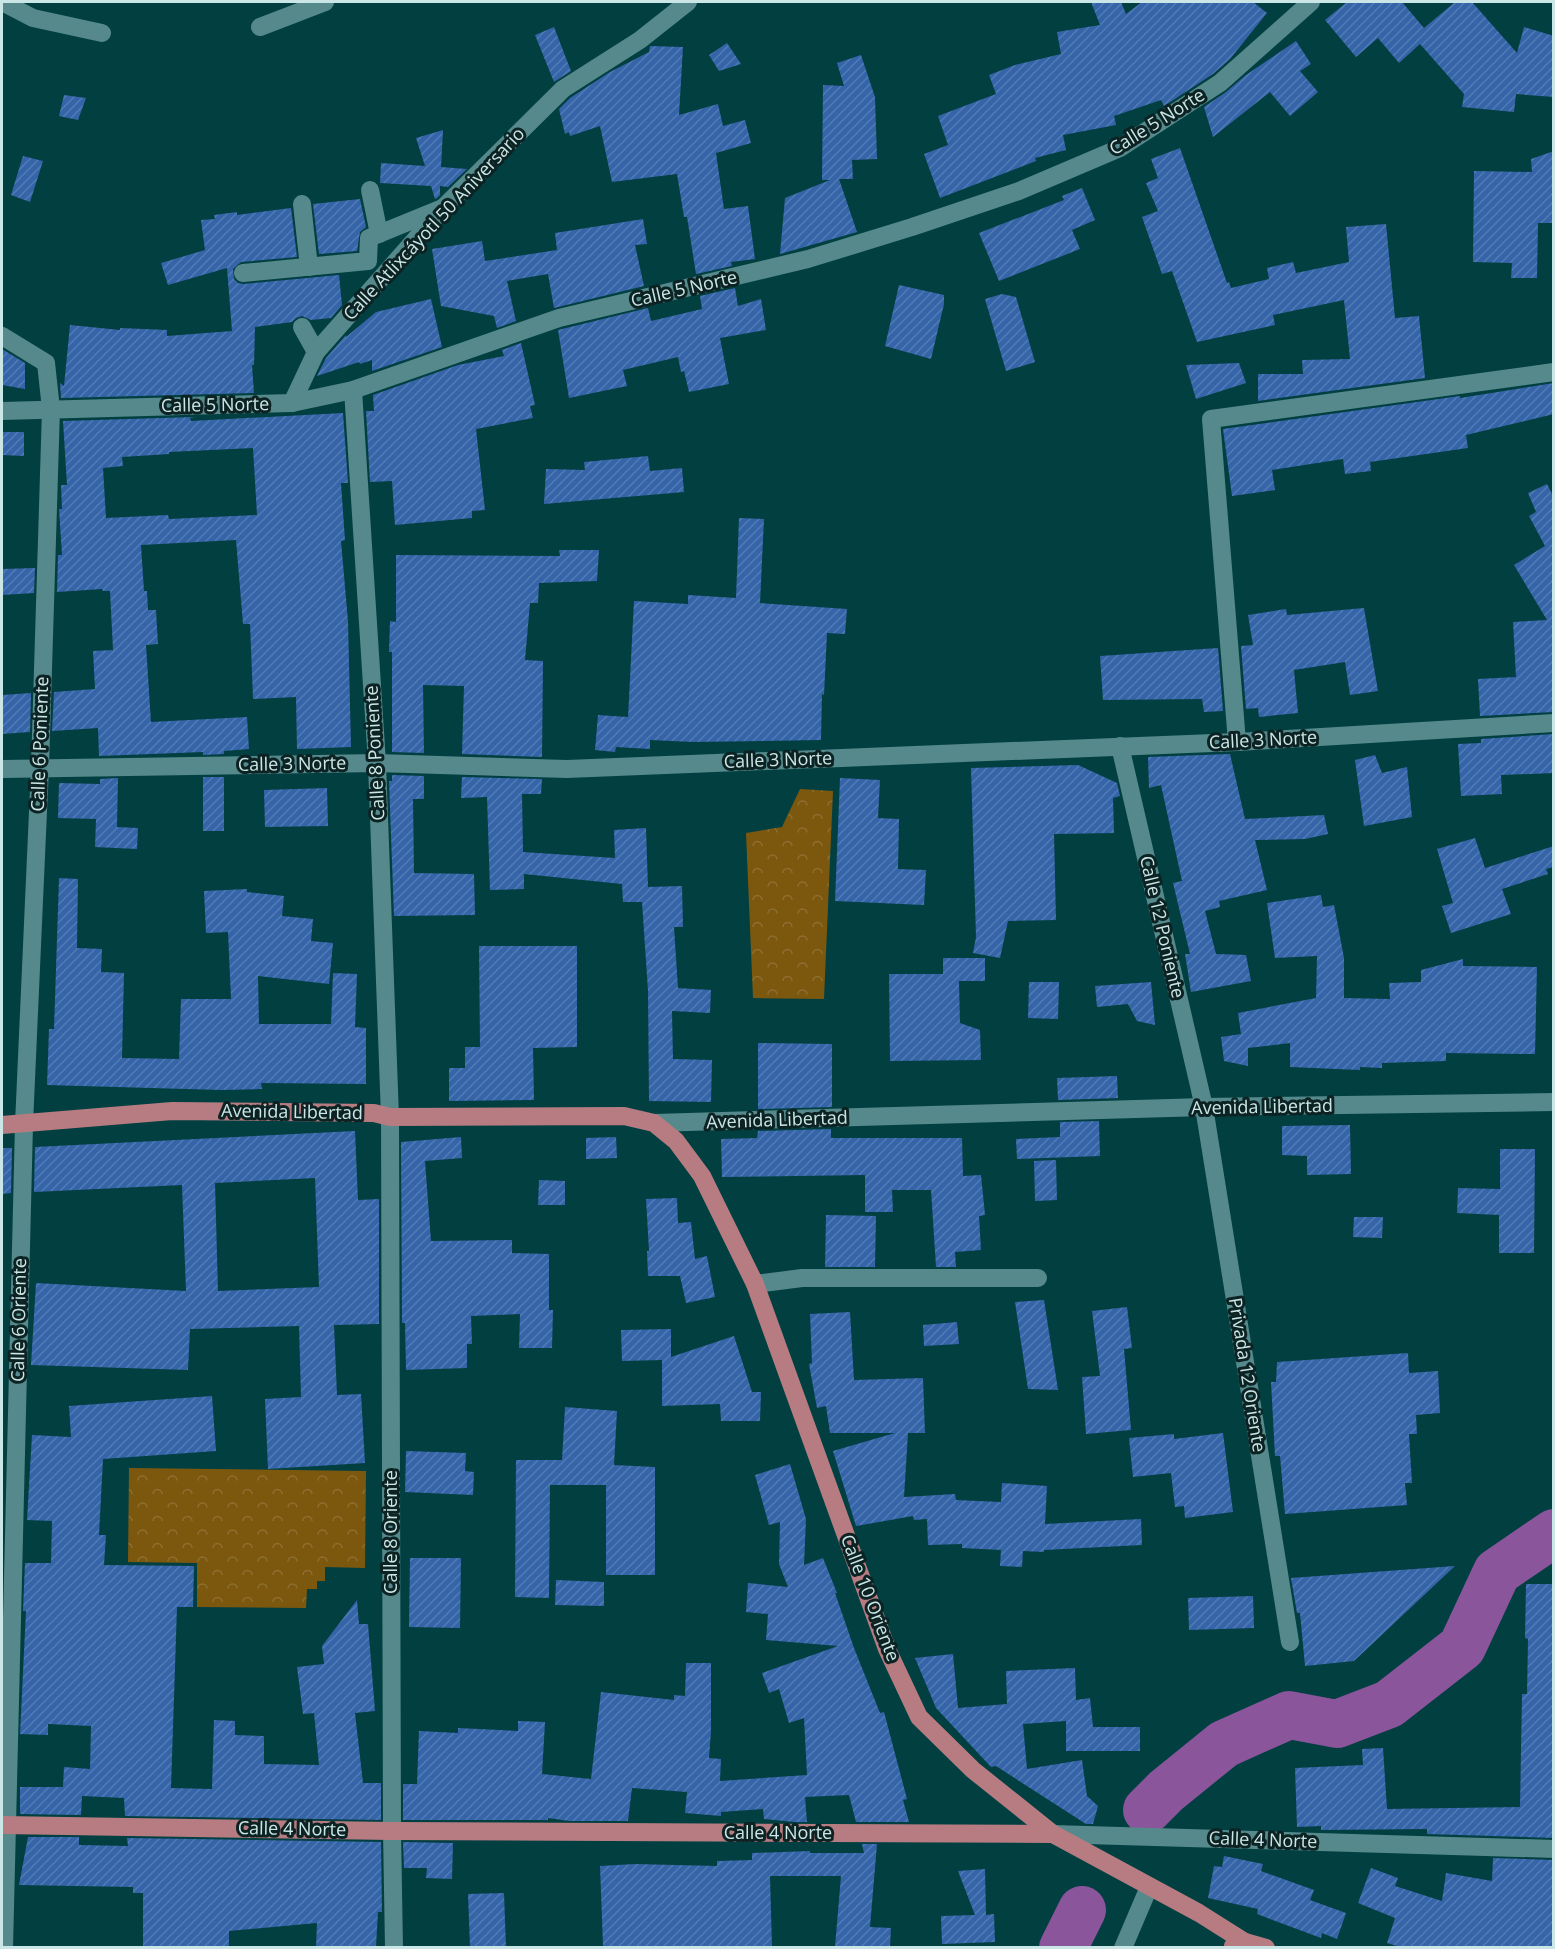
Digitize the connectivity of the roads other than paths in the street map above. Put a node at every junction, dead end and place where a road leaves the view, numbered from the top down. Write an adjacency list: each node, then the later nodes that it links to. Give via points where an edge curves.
1 (2, 2): 6 (street, via 33,18)
2 (325, 2): 5 (street)
3 (688, 2): 9 (street, Calle Atlixcáyotl 50 Aniversario, via 640,40 563,89)
4 (1311, 2): 17 (street, Calle 5 Norte, via 1220,83 1120,148 1019,191 808,259 559,318)
5 (260, 27)
6 (102, 33)
7 (370, 190): 10 (street)
8 (302, 204): 11 (street)
9 (444, 207): 10 (street); 15 (street, Calle Atlixcáyotl 50 Aniversario)
10 (379, 234): 11 (street, via 369,238 368,261)
11 (309, 267): 12 (street)
12 (243, 273)
13 (302, 327): 15 (street)
14 (2, 336): 19 (street, Calle 6 Poniente, via 46,363)
15 (316, 352): 18 (street, Calle Atlixcáyotl 50 Aniversario)
16 (1554, 372): 22 (street, via 1211,419)
17 (353, 390): 18 (street, Calle 5 Norte); 24 (street, Calle 8 Poniente)
18 (292, 403): 19 (street, Calle 5 Norte)
19 (51, 409): 20 (street, Calle 5 Norte); 25 (street, Calle 6 Poniente)
20 (2, 411)
21 (1554, 723): 22 (street, Calle 3 Norte)
22 (1238, 742): 23 (street, Calle 3 Norte)
23 (1120, 746): 24 (street, Calle 3 Norte, via 567,769); 28 (street, Calle 12 Poniente)
24 (377, 763): 25 (street, Calle 3 Norte); 29 (street, Calle 8 Poniente)
25 (40, 767): 26 (street, Calle 3 Norte); 31 (street, Calle 6 Poniente)
26 (2, 769)
27 (1554, 1102): 28 (street, Avenida Libertad)
28 (1204, 1107): 30 (street, Avenida Libertad); 35 (street, Privada 12 Oriente)
29 (390, 1118): 30 (main road, Avenida Libertad, via 624,1116); 31 (main road, Avenida Libertad, via 374,1113 172,1111); 37 (street, Calle 8 Oriente)
30 (654, 1123): 34 (main road, Calle 10 Oriente, via 676,1141 702,1176)
31 (24, 1124): 32 (main road, Avenida Libertad); 36 (street, Calle 6 Oriente)
32 (2, 1125)
33 (1038, 1278): 34 (street, via 802,1278)
34 (755, 1284): 38 (main road, Calle 10 Oriente, via 887,1649 919,1717 972,1770)
35 (1290, 1642)
36 (4, 1825): 37 (main road, Calle 4 Norte); 42 (street, Calle 6 Oriente)
37 (392, 1831): 38 (main road, Calle 4 Norte); 43 (street, Calle 8 Oriente)
38 (1053, 1834): 39 (street, Calle 4 Norte); 40 (main road, Calle 10 Oriente)
39 (1554, 1849)
40 (1149, 1887): 41 (main road, Calle 10 Oriente, via 1199,1913); 44 (street)
41 (1238, 1945): 45 (main road, Calle 10 Oriente)
42 (4, 1947)
43 (394, 1947)
44 (1123, 1947)
45 (1266, 1947)

